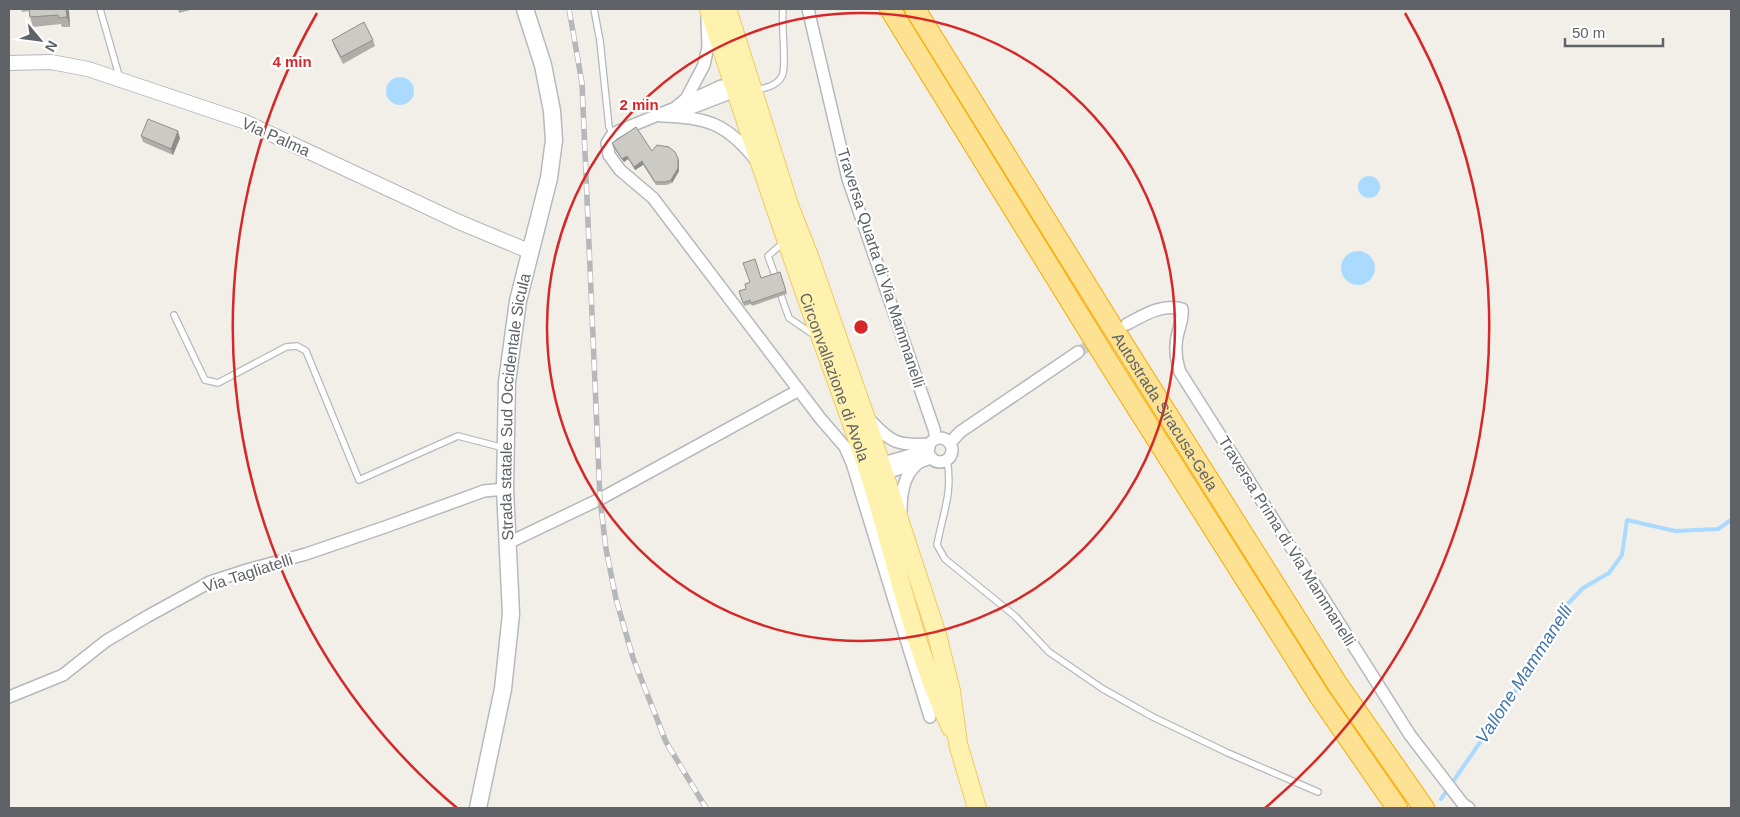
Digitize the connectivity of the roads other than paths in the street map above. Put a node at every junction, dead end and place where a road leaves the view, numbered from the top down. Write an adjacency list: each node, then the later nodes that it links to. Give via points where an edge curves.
1 (100, 9): 12 (lane)
2 (525, 9): 19 (main road, Strada statale Sud Occidentale Sicula, via 543,65 554,140 549,178)
3 (594, 9): 16 (lane, via 609,127)
4 (708, 9): 13 (main road, Circonvallazione di Avola); 15 (street, via 708,47 704,65 686,99)
5 (727, 9): 11 (main road, Circonvallazione di Avola)
6 (783, 9): 14 (lane, via 785,65 782,77 774,84)
7 (808, 9): 27 (street, Traversa Quarta di Via Mammanelli, via 848,179 934,429)
8 (890, 9): 41 (highway, Autostrada Siracusa-Gela, via 1315,689)
9 (915, 9): 42 (highway, Autostrada Siracusa-Gela, via 1338,685)
10 (9, 63): 12 (street, Via Palma, via 50,62 88,69)
11 (745, 69): 13 (street); 14 (main road, Circonvallazione di Avola)
12 (120, 81): 19 (street, Via Palma, via 243,122)
13 (734, 87): 14 (street); 15 (street, via 721,86); 17 (main road, Circonvallazione di Avola)
14 (752, 91): 25 (main road, Circonvallazione di Avola, via 790,208)
15 (672, 112): 16 (street); 17 (street, via 718,125 734,136)
16 (613, 134): 24 (street, via 607,143 609,155 620,170 653,198)
17 (762, 168): 18 (main road, Circonvallazione di Avola)
18 (786, 239): 22 (main road, Circonvallazione di Avola); 22 (lane, via 768,256 789,318)
19 (531, 252): 28 (main road, Strada statale Sud Occidentale Sicula, via 518,301 507,382)
20 (174, 315): 28 (lane, via 205,380 218,383 286,346 297,346 306,351 359,480 458,436)
21 (1127, 324): 43 (street, Traversa Prima di Via Mammanelli, via 1163,308 1182,309 1183,318 1175,347 1180,372 1410,735)
22 (824, 342): 31 (main road, Circonvallazione di Avola)
23 (1078, 352): 26 (street, via 960,432)
24 (798, 390): 34 (street, via 600,499); 36 (street, via 845,447 852,463)
25 (865, 416): 27 (street, via 884,436 897,443); 31 (main road, Circonvallazione di Avola)
26 (950, 443): 27 (street, via 944,438); 29 (street, via 952,452)
27 (932, 447): 29 (street, via 939,461); 30 (street); 31 (street)
28 (506, 449): 32 (main road, Strada statale Sud Occidentale Sicula)
29 (947, 460): 38 (lane, via 950,478 948,501 937,545 945,559 1015,616 1049,652 1103,689 1228,753)
30 (918, 463): 31 (street); 33 (street, via 904,485)
31 (876, 471): 33 (main road, Circonvallazione di Avola); 37 (main road, Circonvallazione di Avola, via 919,646)
32 (505, 489): 34 (main road, Strada statale Sud Occidentale Sicula); 35 (street, Via Tagliatelli, via 484,491 314,551 210,582 106,642 63,675)
33 (900, 519): 37 (main road, Circonvallazione di Avola, via 937,635 951,691)
34 (508, 543): 39 (main road, Strada statale Sud Occidentale Sicula, via 511,614 503,689)
35 (9, 697)
36 (930, 717)
37 (958, 744): 40 (main road, Circonvallazione di Avola)
38 (1318, 792)
39 (478, 808)
40 (977, 808)
41 (1397, 808)
42 (1424, 808)
43 (1469, 808)

